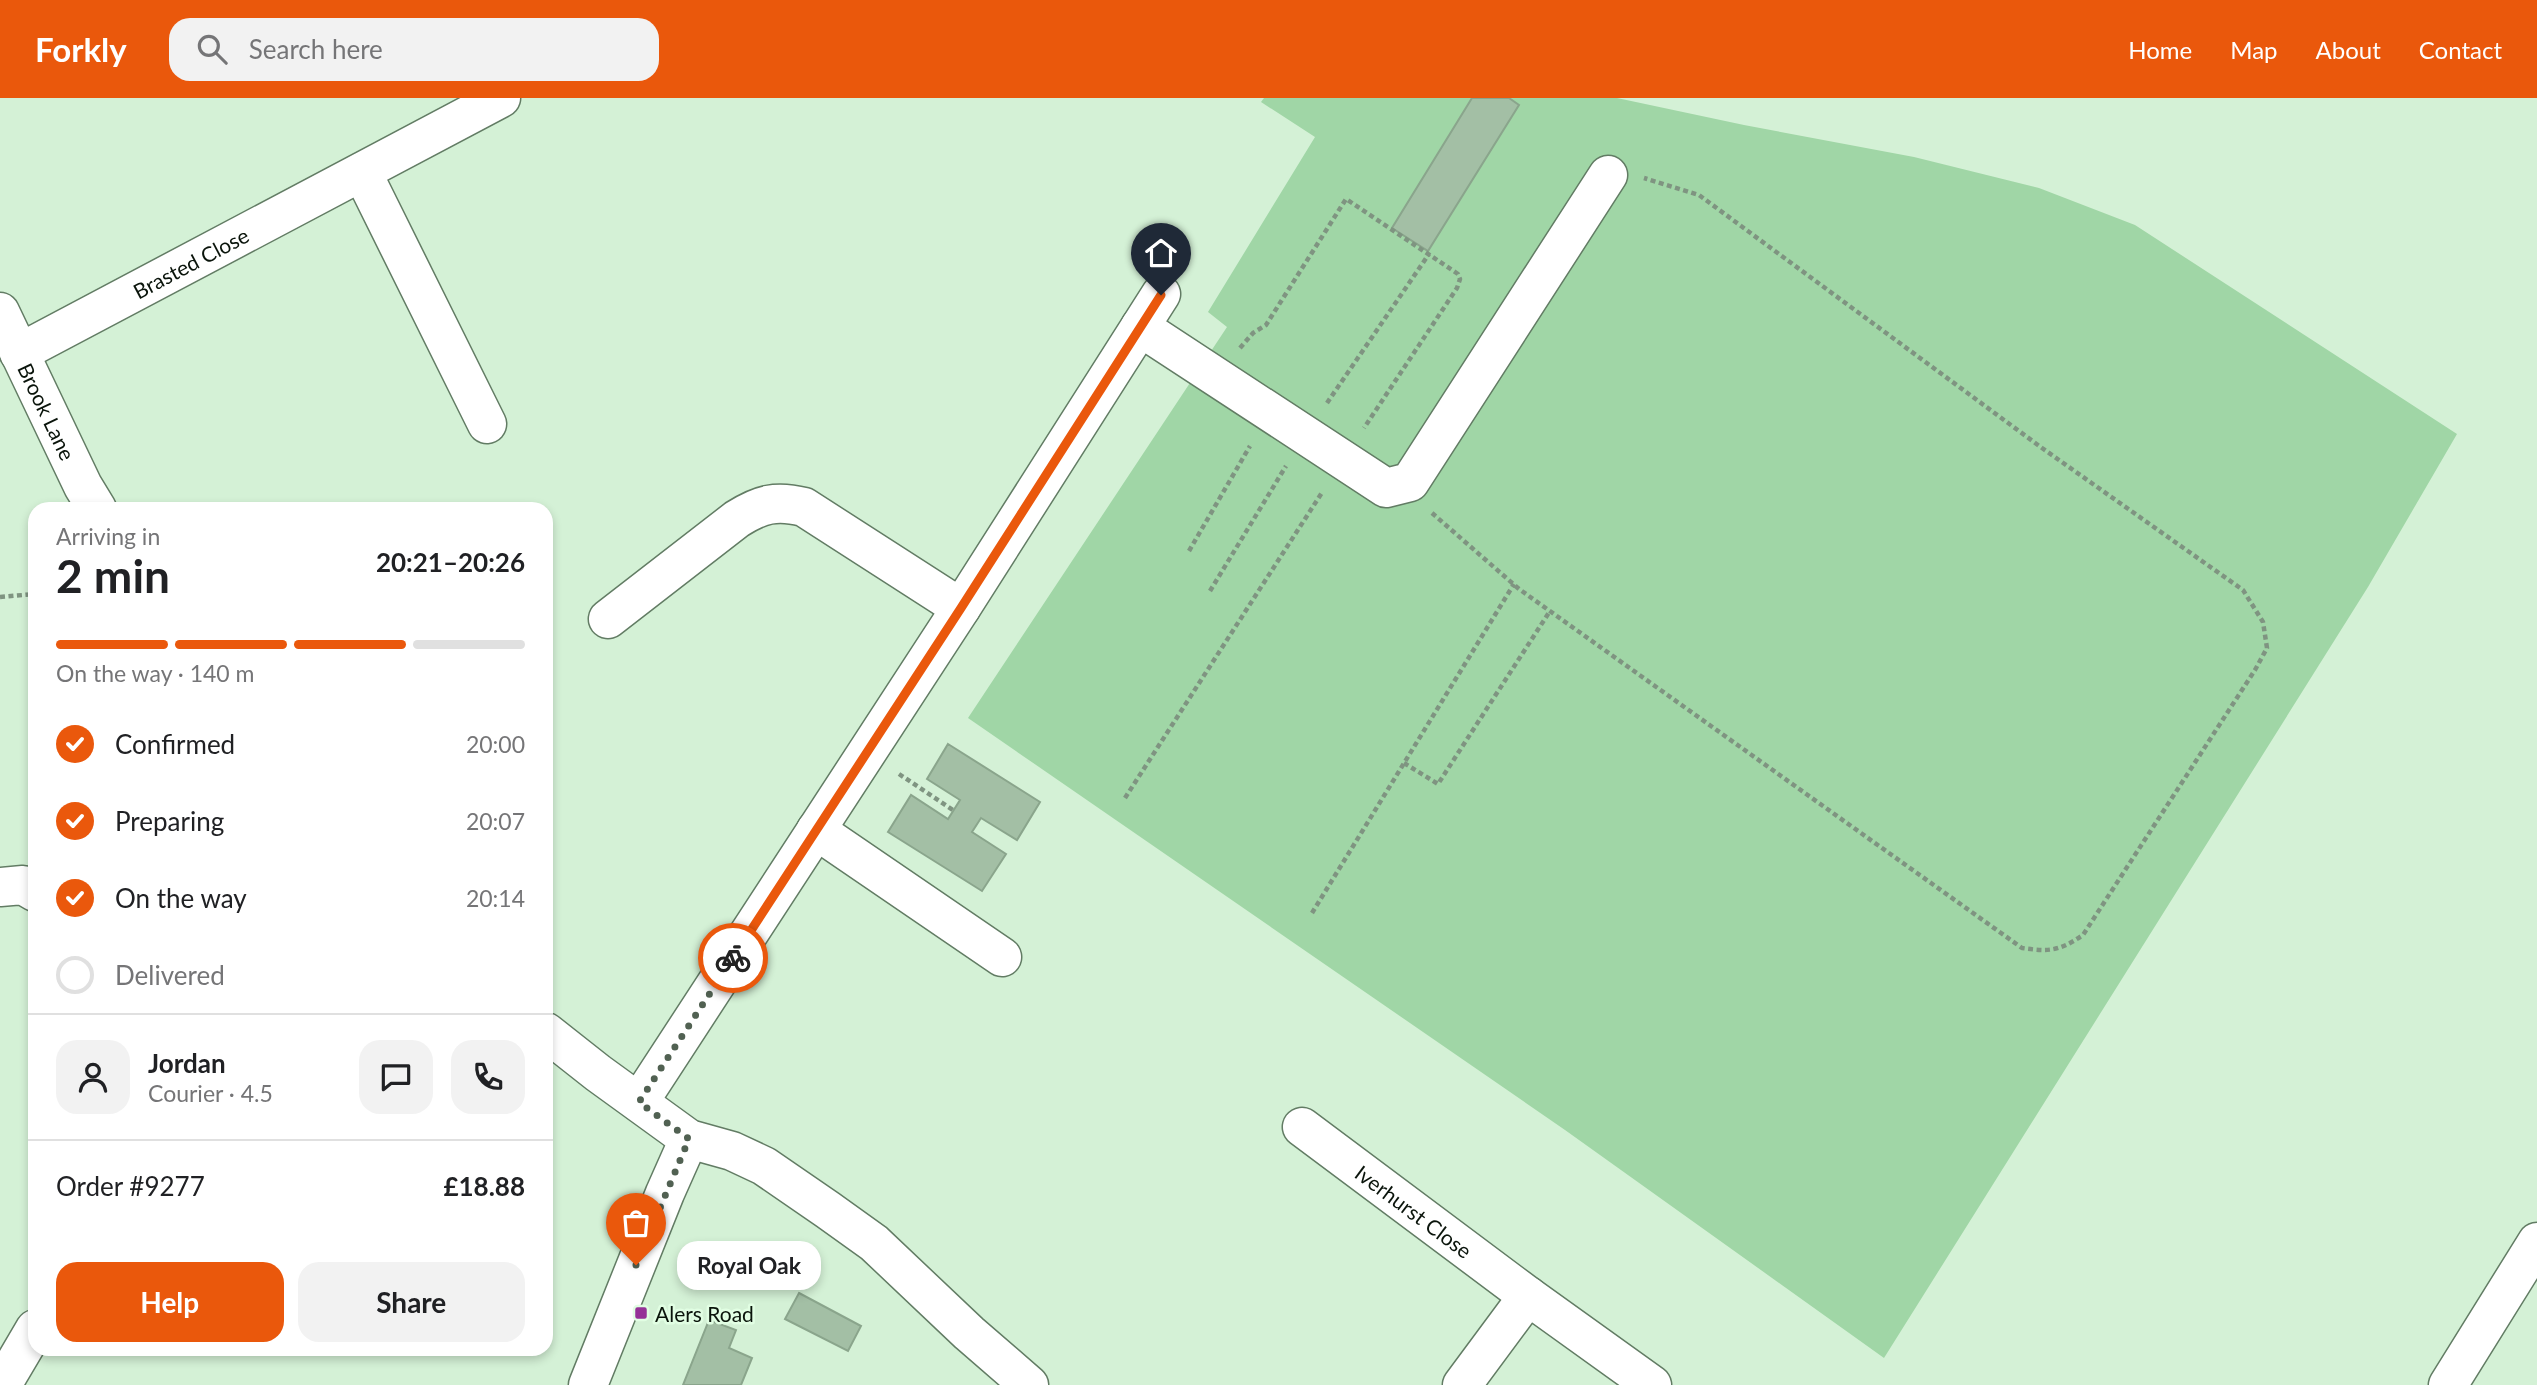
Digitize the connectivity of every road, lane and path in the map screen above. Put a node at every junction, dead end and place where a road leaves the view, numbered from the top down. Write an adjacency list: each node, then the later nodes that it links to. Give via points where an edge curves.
1 (501, 98): 2 (street, Brasted Close)
2 (362, 172): 8 (street, Brasted Close); 11 (street)
3 (1608, 175): 14 (street, via 1410,482); 22 (path, via 1649,178 1699,195 2242,590 2263,622 2267,648 2082,935 2047,951 2022,948)
4 (1429, 254): 9 (path, via 1346,199 1266,325 1246,339); 12 (path); 13 (path, via 1458,274 1457,288)
5 (1161, 295): 7 (street)
6 (0, 312): 8 (street, Brook Lane)
7 (1140, 327): 9 (street); 21 (street)
8 (19, 353): 15 (street, Brook Lane)
9 (1219, 377): 10 (street)
10 (1270, 412): 12 (street); 16 (path)
11 (487, 424)
12 (1305, 435): 13 (street); 18 (path)
13 (1342, 460): 14 (street, via 1386,488); 26 (path)
14 (1400, 484): 17 (path)
15 (93, 502)
16 (1189, 551)
17 (1514, 584): 22 (path); 25 (path)
18 (1210, 591)
19 (28, 595): 20 (path)
20 (0, 597)
21 (961, 608): 23 (street, via 804,507 788,503 756,508 737,519); 24 (street)
22 (1550, 611): 25 (path, via 1438,784)
23 (608, 619)
24 (866, 752): 27 (path); 28 (street)
25 (1404, 763): 31 (path)
26 (1125, 798)
27 (953, 810)
28 (816, 830): 32 (street); 34 (street)
29 (0, 887): 30 (street)
30 (28, 888)
31 (1312, 913)
32 (1002, 957)
33 (553, 1037): 34 (street)
34 (639, 1102): 36 (street)
35 (1302, 1127): 38 (street, Iverhurst Close)
36 (689, 1139): 41 (street); 42 (street, via 764,1166 837,1216)
37 (2537, 1242): 45 (street)
38 (1528, 1296): 43 (street); 44 (street, Iverhurst Close)
39 (28, 1341): 40 (street)
40 (2, 1385)
41 (588, 1385)
42 (1029, 1385)
43 (1462, 1385)
44 (1653, 1385)
45 (2448, 1385)

